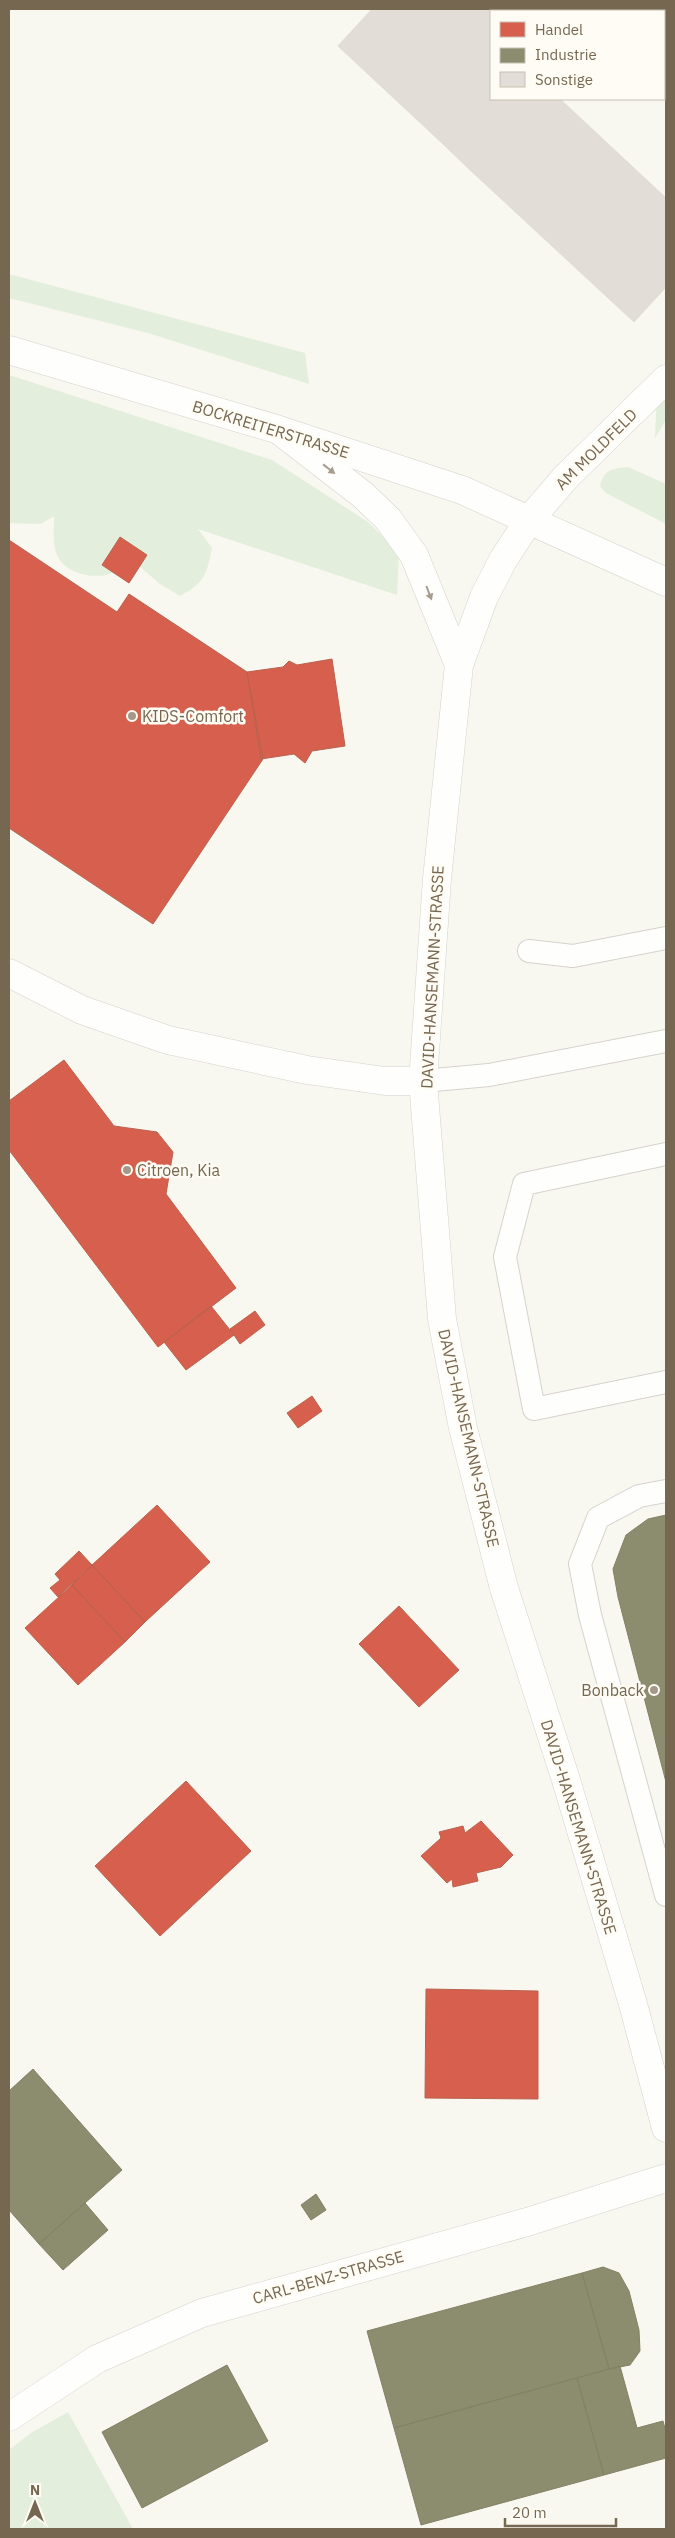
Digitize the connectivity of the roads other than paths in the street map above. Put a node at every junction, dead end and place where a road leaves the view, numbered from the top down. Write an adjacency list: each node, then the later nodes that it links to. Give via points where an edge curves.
1 (9, 350): 3 (street, BOCKREITERSTRASSE)
2 (666, 380): 4 (street, AM MOLDFELD, via 566,477)
3 (276, 429): 4 (street, BOCKREITERSTRASSE, via 462,490); 6 (street, DAVID-HANSEMANN-STRASSE, one-way to 6, via 363,495 388,519 414,555)
4 (529, 520): 5 (street, BOCKREITERSTRASSE); 6 (street, DAVID-HANSEMANN-STRASSE, via 484,597)
5 (666, 582)
6 (459, 665): 11 (street, DAVID-HANSEMANN-STRASSE, via 437,879)
7 (666, 938): 8 (lane, via 573,956)
8 (530, 951)
9 (9, 973): 11 (street, via 82,1010 168,1040 307,1070 384,1081)
10 (666, 1041): 11 (lane, via 489,1075)
11 (423, 1081): 16 (street, DAVID-HANSEMANN-STRASSE, via 442,1319 463,1428 504,1588 569,1790)
12 (666, 1154): 13 (lane, via 524,1184 505,1257 534,1409)
13 (666, 1382)
14 (666, 1491): 15 (lane, via 639,1496 598,1518 580,1564 590,1615)
15 (666, 1895)
16 (666, 2128)
17 (666, 2178): 18 (street, CARL-BENZ-STRASSE, via 527,2222 202,2314 97,2359)
18 (9, 2418)

